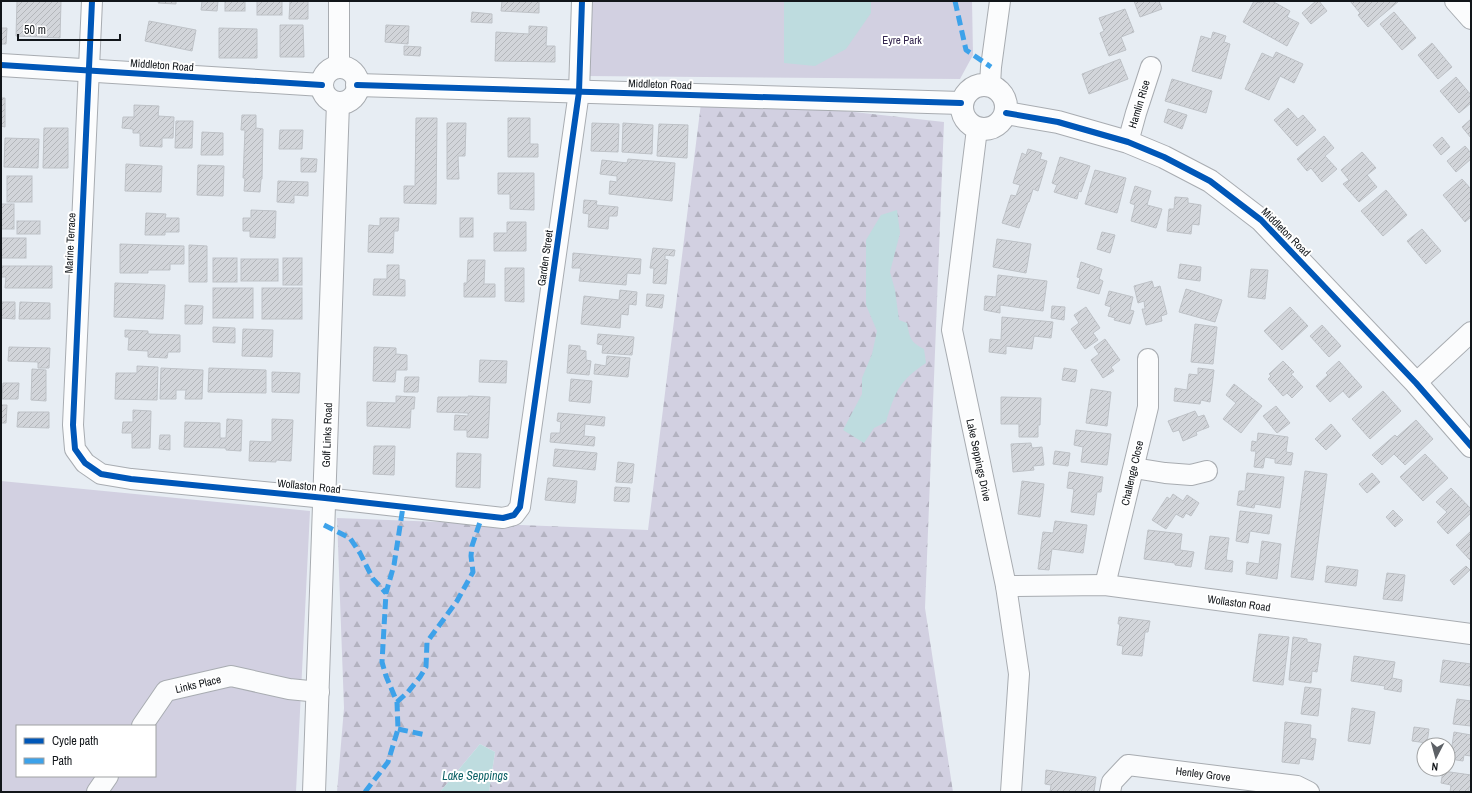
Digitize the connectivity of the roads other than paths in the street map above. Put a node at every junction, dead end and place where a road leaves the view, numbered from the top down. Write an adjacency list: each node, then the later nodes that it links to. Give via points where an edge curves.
1 (92, 1): 10 (street, Marine Terrace)
2 (339, 1): 9 (street)
3 (582, 1): 14 (street, Garden Street)
4 (1000, 1): 12 (street)
5 (1455, 1): 6 (street)
6 (1471, 19)
7 (1, 65): 10 (main road, Middleton Road)
8 (1151, 66): 19 (street, Hamlin Rise)
9 (339, 67): 11 (main road, via 327,73); 13 (main road, via 348,69 355,76)
10 (88, 70): 11 (main road, Middleton Road); 26 (street, Marine Terrace, via 72,425 75,449 85,463)
11 (322, 85): 15 (main road, via 326,97)
12 (990, 85): 16 (main road, via 972,88 965,94); 17 (main road, via 1004,96)
13 (358, 86): 14 (main road, Middleton Road); 15 (main road, via 351,98)
14 (579, 92): 16 (main road, Middleton Road); 28 (street, Garden Street, via 520,507)
15 (338, 103): 27 (main road, Golf Links Road)
16 (962, 103): 18 (main road, via 964,119)
17 (1006, 113): 18 (main road, via 995,127); 19 (main road, Middleton Road, via 1058,122)
18 (978, 129): 30 (street, Lake Seppings Drive, via 952,330)
19 (1128, 142): 22 (main road, Middleton Road, via 1210,181 1262,220)
20 (1471, 332): 22 (street)
21 (1148, 359): 24 (street, Challenge Close, via 1148,407)
22 (1416, 383): 23 (main road, Middleton Road)
23 (1471, 446)
24 (1134, 468): 25 (street, via 1165,474 1191,475); 29 (street, Challenge Close)
25 (1207, 471)
26 (101, 474): 27 (street, Wollaston Road)
27 (325, 498): 28 (street, Wollaston Road, via 503,518); 32 (main road, Golf Links Road)
28 (514, 515)
29 (1105, 585): 30 (street, Wollaston Road); 31 (street, Wollaston Road)
30 (1006, 586): 37 (street, Lake Seppings Drive, via 1019,674)
31 (1471, 634)
32 (319, 692): 33 (street, Links Place, via 289,689 231,676 166,691); 36 (main road, Golf Links Road)
33 (143, 725)
34 (107, 777): 35 (street)
35 (97, 792)
36 (314, 792)
37 (1011, 792)
38 (1110, 792): 39 (street, Henley Grove, via 1112,782 1128,765 1297,786)
39 (1309, 792)

